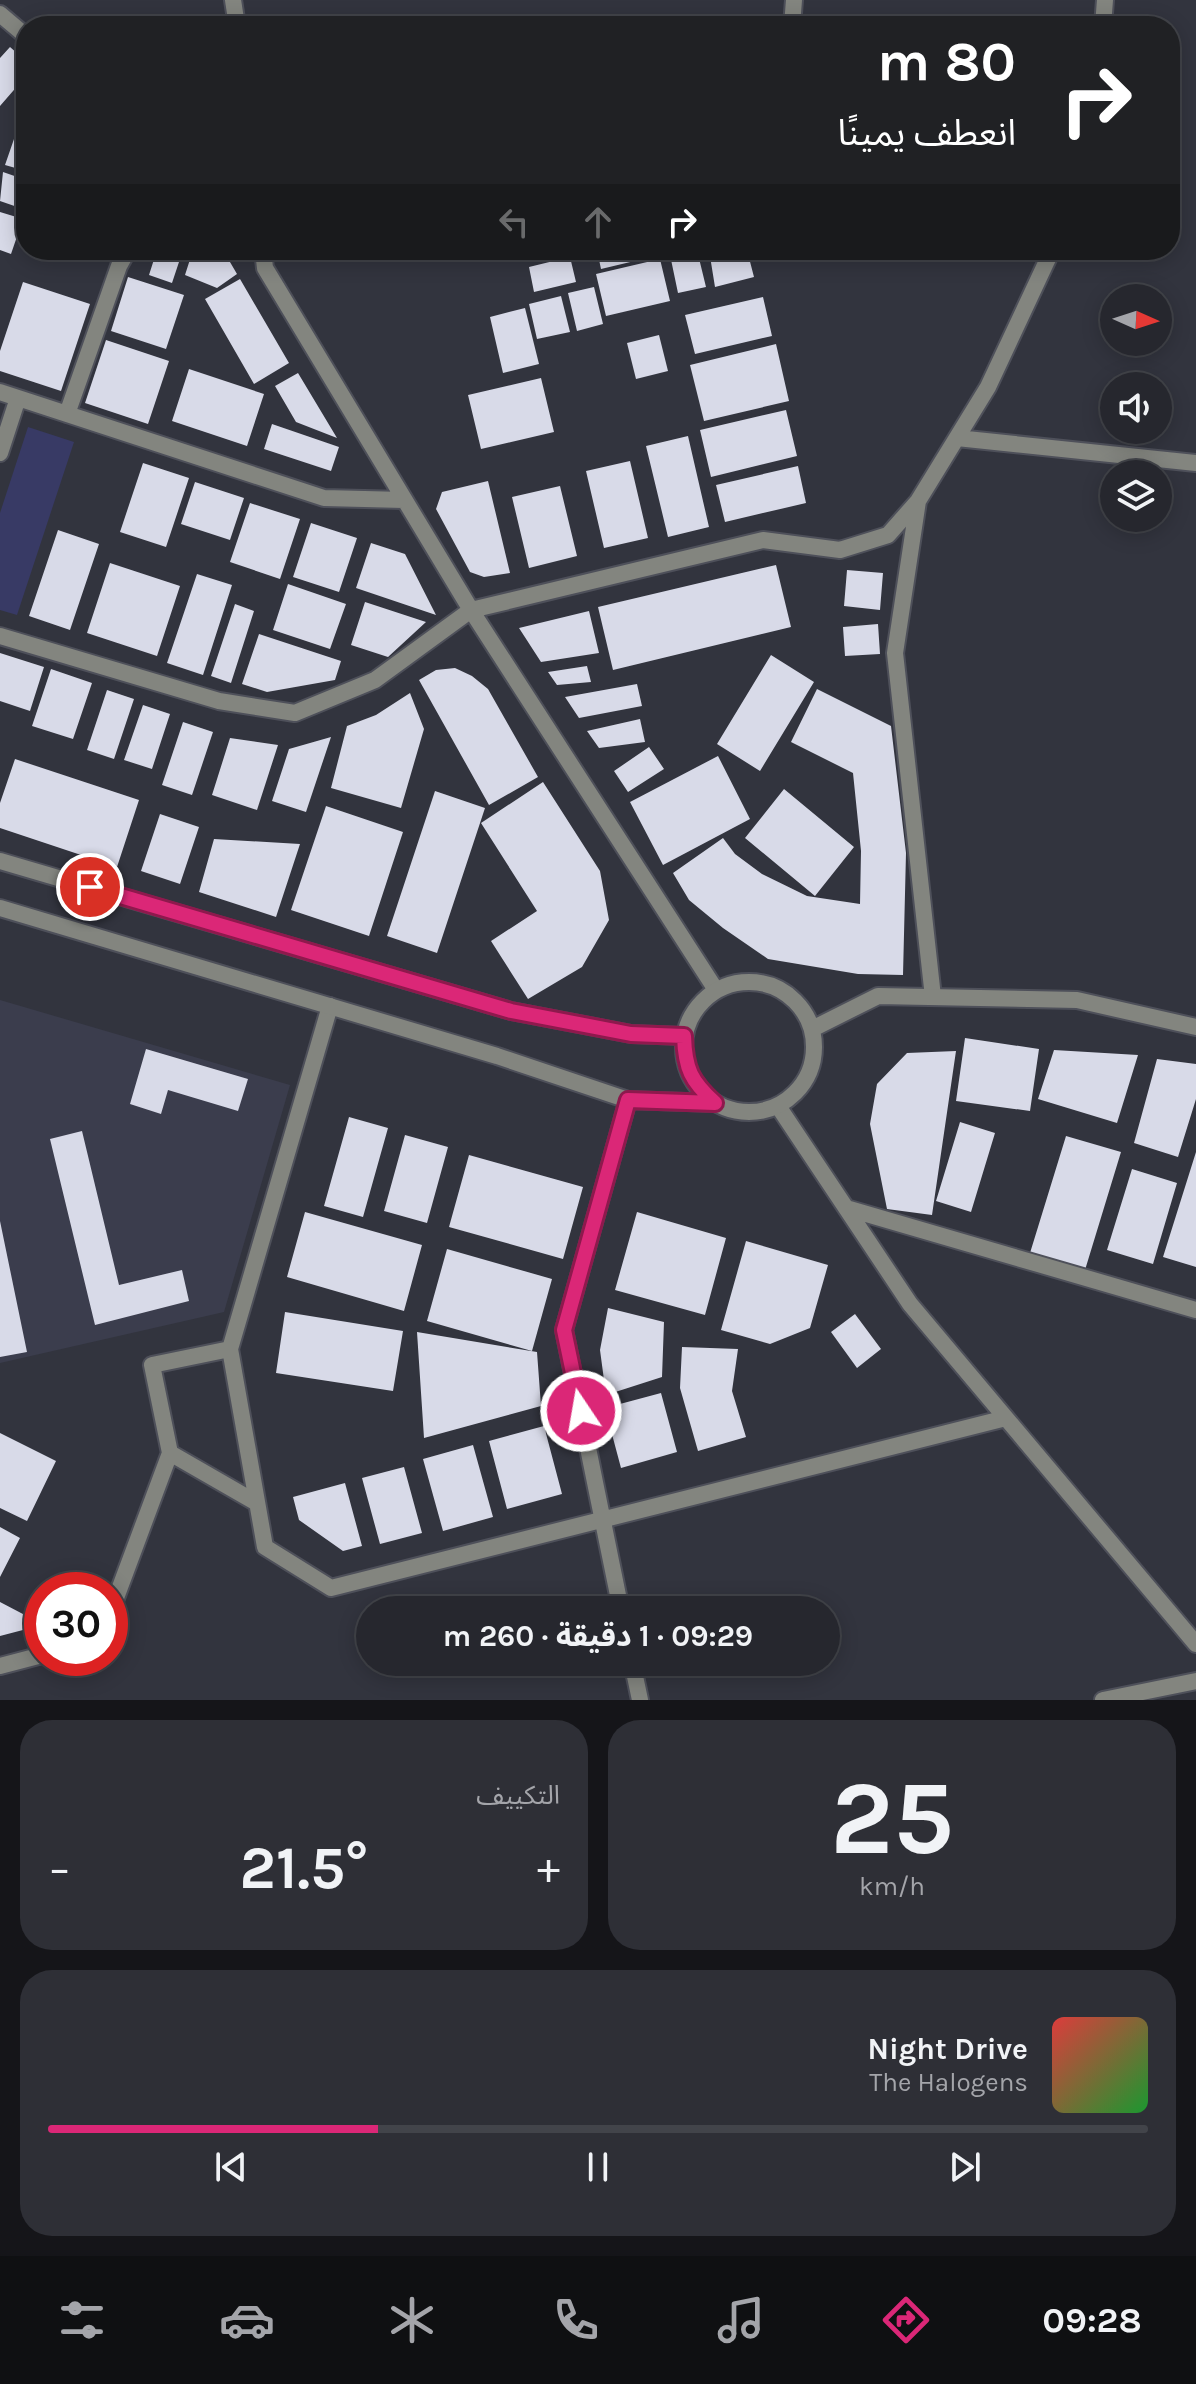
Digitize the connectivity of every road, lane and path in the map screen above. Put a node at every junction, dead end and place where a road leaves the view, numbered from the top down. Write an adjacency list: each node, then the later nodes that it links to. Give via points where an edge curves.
1 (0, 14): 2 (street)
2 (16, 28)
3 (122, 260): 10 (street)
4 (258, 260): 7 (street)
5 (264, 260): 7 (street)
6 (1047, 260): 11 (street, via 988,387)
7 (265, 268): 14 (street)
8 (0, 392): 9 (street)
9 (18, 398): 10 (street); 12 (street)
10 (67, 414): 14 (street, via 324,498)
11 (957, 438): 13 (street); 15 (street)
12 (0, 453)
13 (1196, 463)
14 (404, 500): 16 (street)
15 (918, 501): 16 (street, via 888,535 840,550 763,540); 21 (street, via 895,653)
16 (471, 610): 17 (street, via 375,680 295,713 219,701); 20 (street)
17 (0, 636)
18 (0, 861): 25 (street, via 511,1011 631,1034)
19 (0, 908): 22 (street)
20 (716, 990): 24 (street, via 745,982 774,986 804,1011); 25 (street, via 695,1009)
21 (933, 997): 23 (street, via 1077,1000); 24 (street, via 878,996)
22 (330, 1006): 26 (street); 31 (street)
23 (1196, 1027)
24 (812, 1029): 28 (street, via 809,1074)
25 (684, 1036): 27 (street, via 685,1062 696,1085)
26 (628, 1100): 27 (street); 35 (street, via 564,1330)
27 (715, 1103): 28 (street, via 735,1112)
28 (778, 1106): 29 (street)
29 (846, 1208): 30 (street); 32 (street, via 910,1304)
30 (1196, 1310)
31 (230, 1349): 33 (street, via 152,1365); 34 (street)
32 (1006, 1418): 35 (street); 38 (street)
33 (170, 1453): 34 (street); 36 (street)
34 (257, 1503): 35 (street, via 265,1547 331,1588)
35 (603, 1520): 37 (street)
36 (126, 1572)
37 (618, 1596)
38 (1196, 1644)
39 (24, 1660): 40 (street)
40 (0, 1666)
41 (635, 1676): 43 (street)
42 (1196, 1681): 44 (street)
43 (640, 1700)
44 (1103, 1700)

